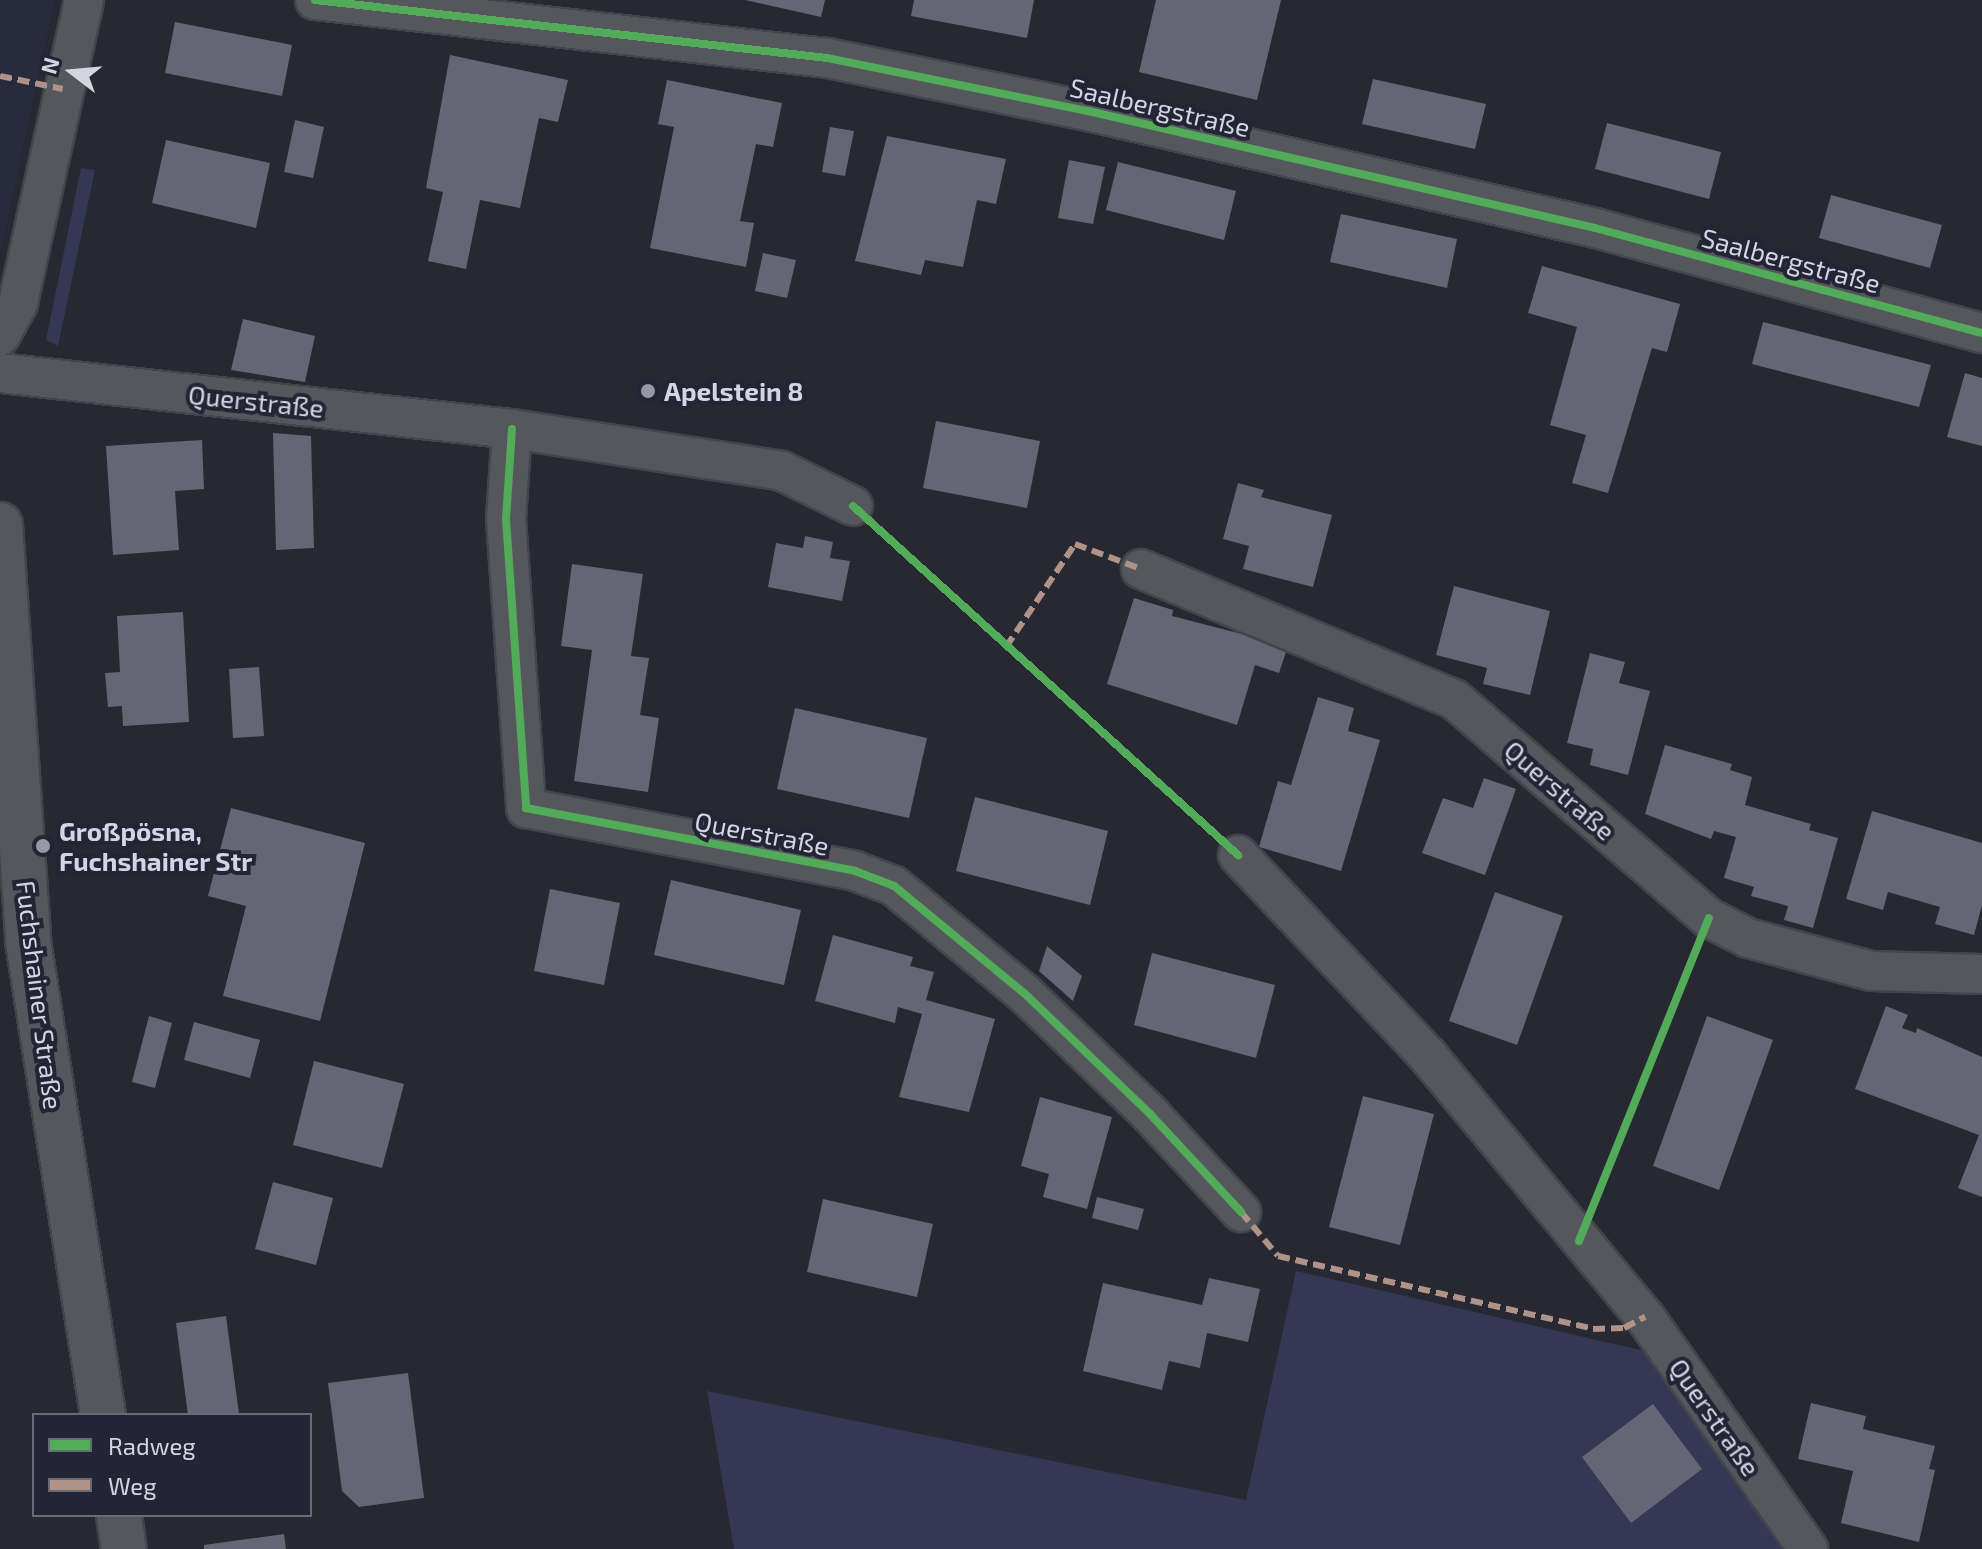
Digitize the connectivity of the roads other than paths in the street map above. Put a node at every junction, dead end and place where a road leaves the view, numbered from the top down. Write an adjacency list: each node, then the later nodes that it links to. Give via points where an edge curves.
1 (84, 0): 4 (street, via 18,303)
2 (315, 0): 3 (street, Saalbergstraße, via 843,61 1088,111 1595,228)
3 (1982, 333)
4 (0, 336)
5 (0, 373): 6 (street, Querstraße)
6 (512, 429): 7 (street, Querstraße, via 782,471); 12 (street, Querstraße, via 506,519 526,808 855,871 894,886 1024,993 1150,1114)
7 (853, 506)
8 (0, 525): 13 (street, Fuchshainer Straße, via 28,941)
9 (1141, 569): 11 (street, Querstraße, via 1454,699 1709,918 1748,938 1871,971)
10 (1238, 855): 16 (street, Querstraße, via 1428,1056 1645,1317)
11 (1982, 974)
12 (1241, 1212)
13 (103, 1413)
14 (119, 1517): 15 (street)
15 (124, 1549)
16 (1808, 1549)

